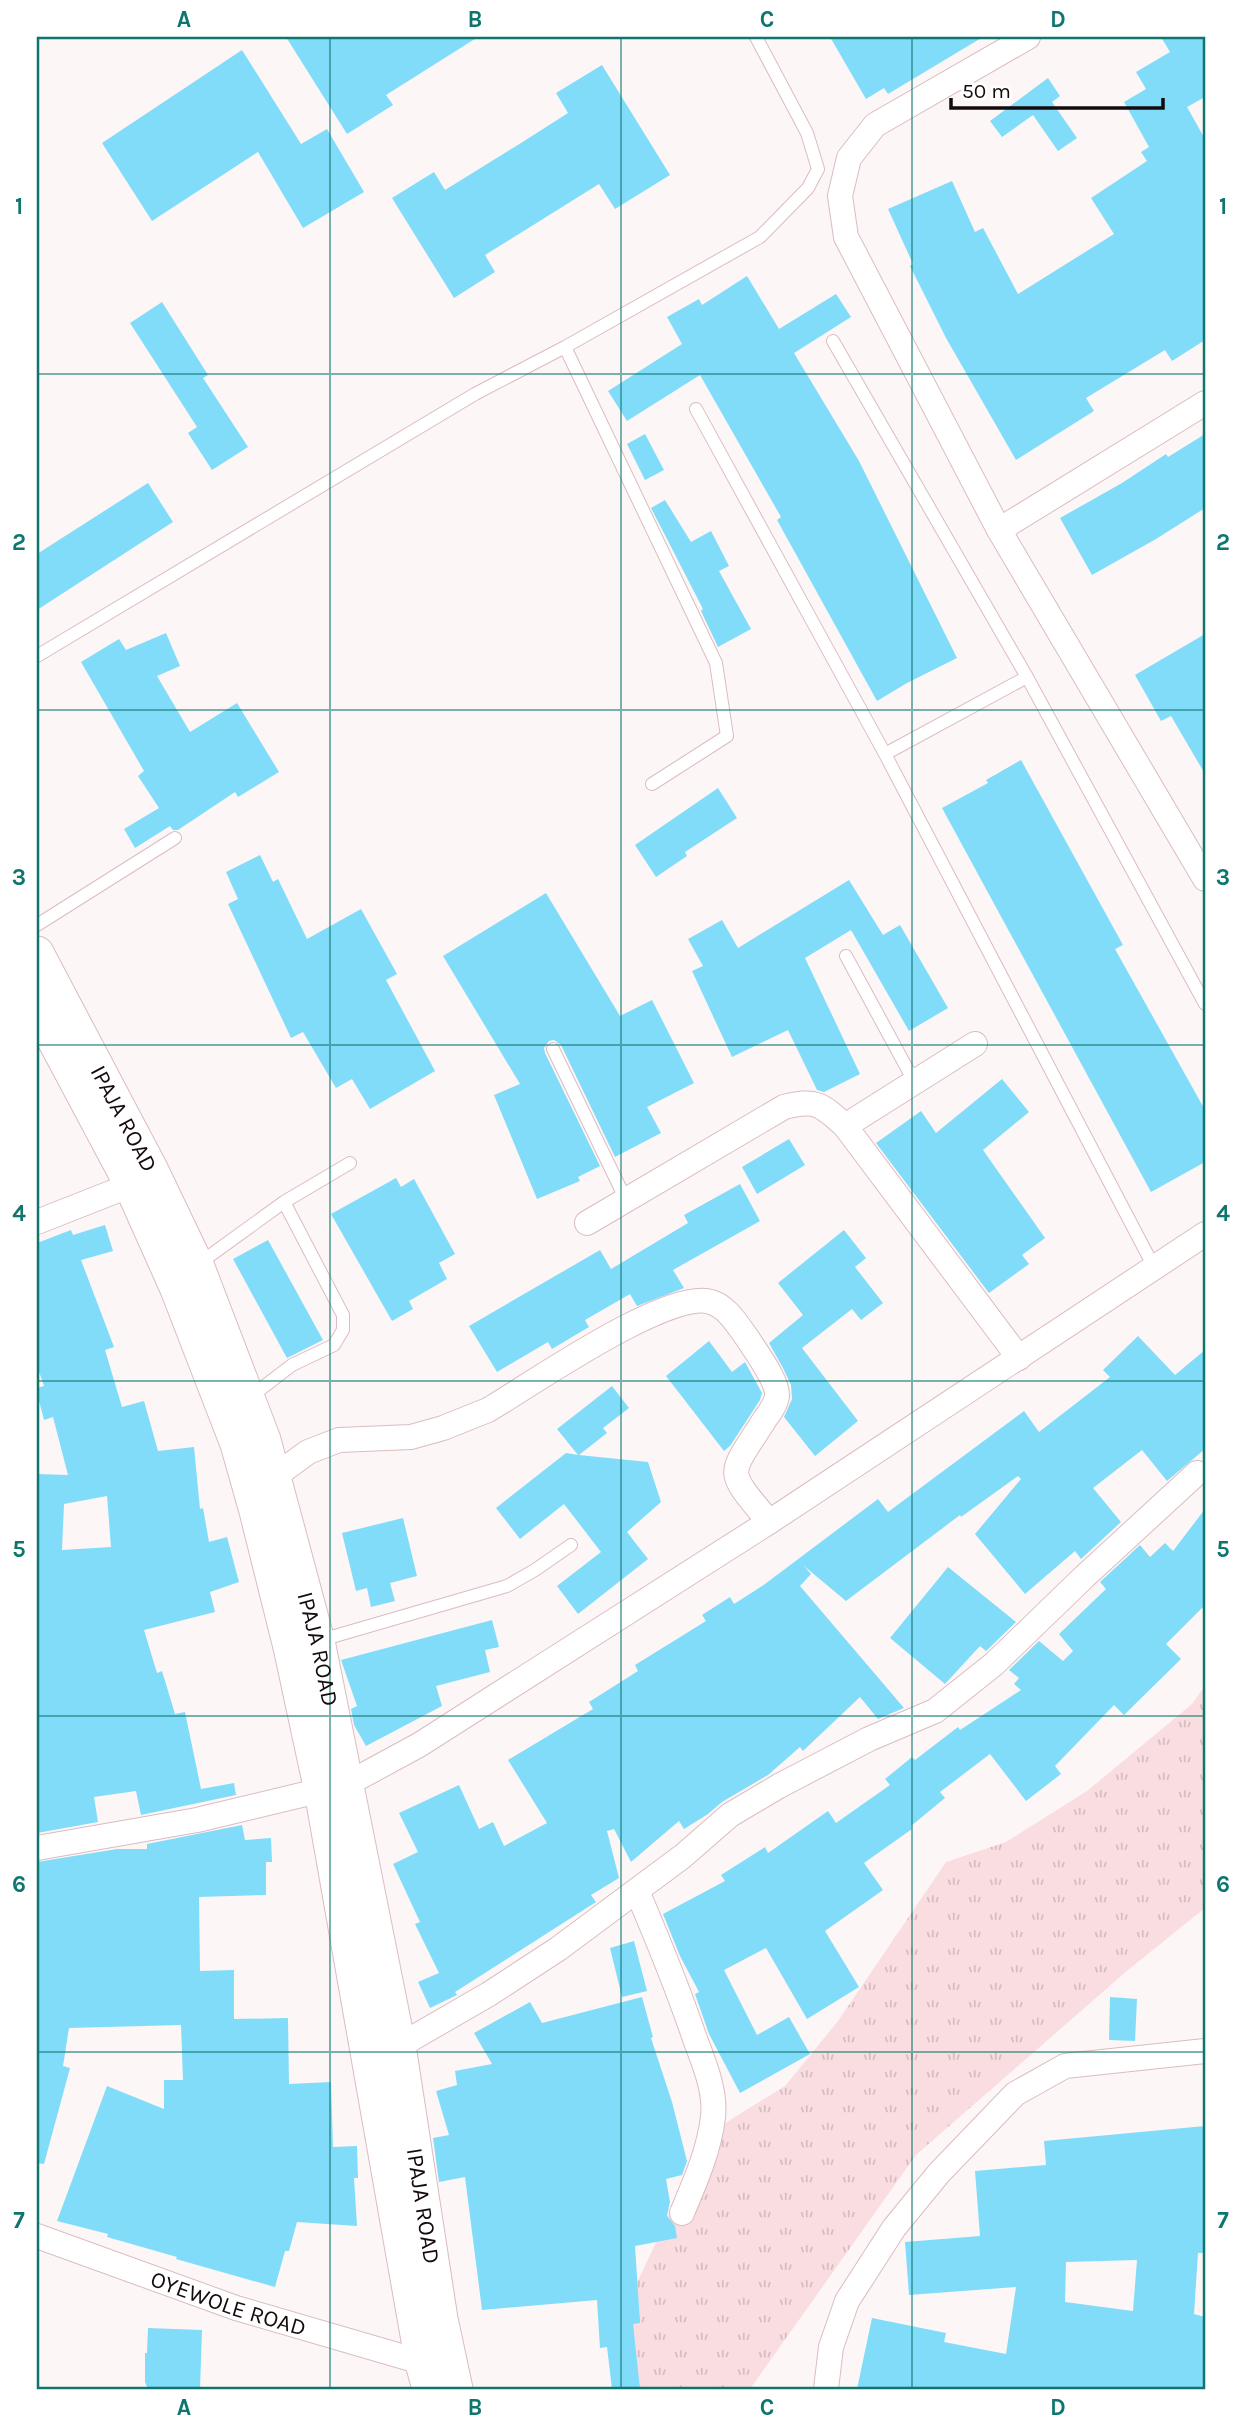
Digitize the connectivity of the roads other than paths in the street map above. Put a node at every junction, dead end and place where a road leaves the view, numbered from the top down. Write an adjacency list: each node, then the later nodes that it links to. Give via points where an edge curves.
1 (756, 37): 4 (lane, via 807,133 818,169 808,188 761,237)
2 (1028, 37): 7 (street, via 875,125 849,158 840,196 846,237)
3 (833, 341): 9 (lane)
4 (565, 347): 8 (lane, via 475,394); 11 (lane, via 716,663 727,736)
5 (1205, 403): 7 (street)
6 (696, 409): 10 (lane)
7 (999, 530): 13 (street)
8 (37, 656)
9 (1027, 677): 10 (lane); 17 (lane)
10 (884, 754): 31 (lane)
11 (652, 784)
12 (174, 838): 14 (lane)
13 (1205, 879)
14 (37, 925)
15 (37, 953): 30 (main road, IPAJA ROAD)
16 (846, 956): 21 (lane)
17 (1205, 1004)
18 (37, 1008): 24 (main road, IPAJA ROAD)
19 (975, 1044): 21 (street)
20 (553, 1049): 25 (lane)
21 (915, 1083): 22 (street)
22 (845, 1126): 25 (street, via 825,1108 805,1102 784,1107); 33 (street)
23 (350, 1163): 26 (lane)
24 (131, 1185): 27 (street); 32 (main road, IPAJA ROAD)
25 (626, 1200): 28 (street)
26 (284, 1202): 30 (lane); 34 (lane, via 343,1315 343,1331 334,1345 292,1365)
27 (37, 1222)
28 (587, 1223)
29 (1205, 1234): 31 (street)
30 (197, 1265): 32 (main road, IPAJA ROAD)
31 (1155, 1269): 33 (street)
32 (208, 1330): 34 (main road, IPAJA ROAD); 39 (main road, IPAJA ROAD, via 237,1444)
33 (1019, 1358): 37 (street)
34 (249, 1398): 36 (main road, IPAJA ROAD)
35 (1197, 1473): 42 (street, via 994,1664 934,1710 869,1739 740,1809)
36 (274, 1477): 37 (street, via 309,1452 339,1440 411,1437 467,1420 633,1324 678,1304 711,1302 728,1312 776,1390 774,1405 735,1466 736,1482); 39 (main road, IPAJA ROAD)
37 (769, 1522): 40 (street, via 419,1745)
38 (571, 1545): 39 (lane, via 507,1586)
39 (304, 1644): 40 (main road, IPAJA ROAD)
40 (334, 1788): 41 (street, via 197,1820); 43 (main road, IPAJA ROAD); 47 (main road, IPAJA ROAD)
41 (37, 1848)
42 (637, 1891): 43 (street, via 558,1949); 45 (street, via 677,1985 713,2100 704,2160)
43 (400, 2046): 47 (main road, IPAJA ROAD, via 441,2319)
44 (1205, 2051): 48 (street, via 1065,2066 1015,2094 931,2182 846,2301 831,2347)
45 (682, 2213)
46 (37, 2236): 47 (street, OYEWOLE ROAD)
47 (440, 2378)
48 (826, 2389)

